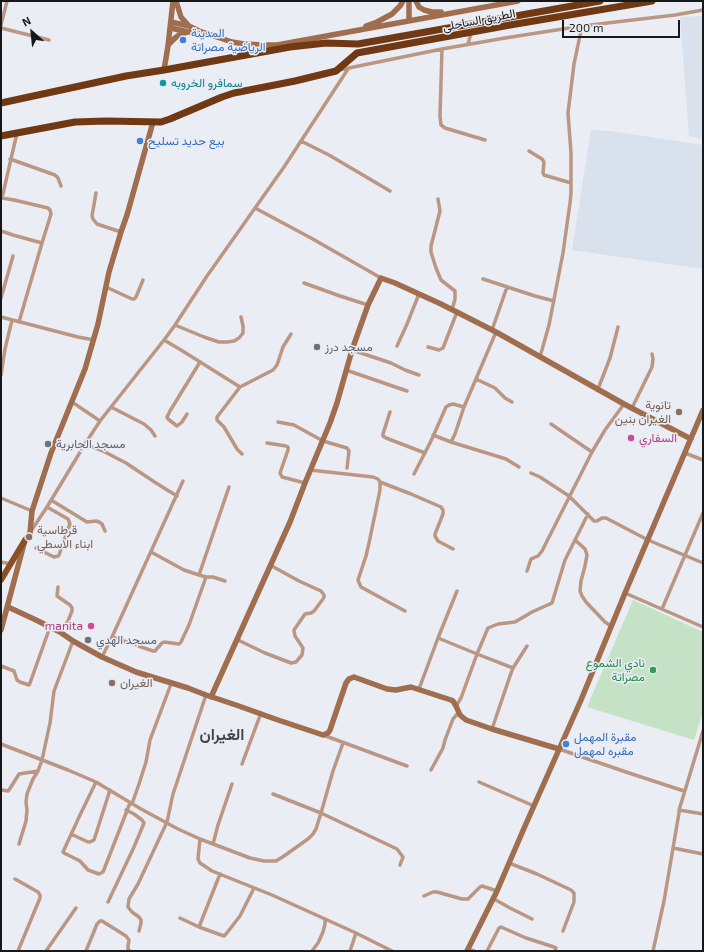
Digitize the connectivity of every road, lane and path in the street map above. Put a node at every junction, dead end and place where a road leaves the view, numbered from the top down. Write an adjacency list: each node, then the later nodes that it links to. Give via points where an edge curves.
1 (8, 1): 14 (street)
2 (175, 1): 13 (street); 16 (street)
3 (403, 1): 17 (street, via 387,17)
4 (409, 1): 11 (street)
5 (416, 1): 10 (street, via 419,7 427,11)
6 (518, 1): 10 (street)
7 (600, 1): 12 (highway, الطريق الساحلى)
8 (652, 1): 18 (highway, الطريق الساحلى)
9 (703, 10): 15 (street)
10 (462, 11): 11 (street)
11 (409, 20): 17 (street)
12 (470, 24): 18 (highway); 24 (highway, الطريق الساحلى, via 358,44 326,43 290,47)
13 (171, 25): 16 (street); 21 (street)
14 (1, 26): 19 (street)
15 (582, 26): 20 (street); 34 (street, via 568,113)
16 (189, 29): 17 (street, via 232,42 265,45); 21 (street, via 174,38)
17 (356, 31)
18 (471, 33): 20 (street); 25 (highway, الطريق الساحلى, via 358,53)
19 (49, 40)
20 (468, 44): 22 (street)
21 (168, 46): 24 (street)
22 (442, 49): 23 (street); 30 (street, via 441,125)
23 (348, 69): 25 (street); 31 (street)
24 (164, 70): 26 (highway, الطريق الساحلى)
25 (336, 71): 27 (highway, via 234,93 165,121)
26 (1, 103)
27 (152, 122): 28 (highway, via 75,122); 42 (street)
28 (17, 133): 29 (highway); 33 (street)
29 (1, 136)
30 (485, 140)
31 (301, 141): 36 (street); 40 (street)
32 (529, 151): 34 (street, via 544,162 544,175)
33 (10, 159): 35 (street, via 55,175); 38 (street)
34 (571, 183): 53 (street, via 563,253)
35 (61, 186)
36 (390, 191)
37 (96, 193): 42 (street, via 93,219 97,224)
38 (1, 198): 43 (street, via 50,210 52,214)
39 (438, 199): 55 (street, via 440,211 431,252 442,280 455,291)
40 (255, 208): 45 (street); 60 (street)
41 (1, 231): 43 (street)
42 (121, 232): 49 (street)
43 (42, 243): 59 (street)
44 (13, 256): 52 (street)
45 (381, 278): 51 (street); 54 (street)
46 (483, 279): 50 (street)
47 (143, 280): 49 (street, via 134,299)
48 (304, 283): 54 (street)
49 (106, 287): 64 (street)
50 (507, 287): 53 (street); 62 (street)
51 (419, 294): 55 (street); 66 (street)
52 (1, 298)
53 (554, 301): 70 (street)
54 (368, 305): 68 (street)
55 (454, 311): 62 (street); 67 (street, via 443,348 439,350)
56 (1, 317): 58 (street)
57 (241, 317): 60 (street, via 243,333 234,341 227,342 219,342)
58 (12, 320): 59 (street); 73 (street)
59 (19, 322): 64 (street)
60 (175, 325): 65 (street)
61 (618, 327): 77 (street)
62 (494, 331): 70 (street); 75 (street)
63 (291, 334): 76 (street, via 273,370)
64 (94, 340): 79 (street)
65 (164, 340): 71 (street); 82 (street)
66 (397, 346)
67 (428, 347)
68 (352, 350): 72 (street); 74 (street)
69 (652, 354): 84 (street, via 652,367)
70 (540, 357): 77 (street)
71 (200, 362): 76 (street); 87 (street, via 170,411 168,419 177,426)
72 (346, 370): 78 (street); 94 (street)
73 (1, 375)
74 (419, 375)
75 (476, 379): 80 (street, via 491,386); 83 (street)
76 (240, 387): 101 (street, via 217,420)
77 (598, 389): 81 (street)
78 (407, 391)
79 (72, 402): 88 (street); 117 (street, via 51,453)
80 (512, 402)
81 (624, 404): 84 (street); 98 (street)
82 (111, 406): 88 (street); 92 (street, via 144,424)
83 (464, 408): 91 (street, via 453,404 446,407); 95 (street)
84 (632, 408): 93 (street)
85 (703, 410): 93 (street)
86 (390, 412): 100 (street, via 384,436)
87 (187, 414)
88 (100, 421): 97 (street)
89 (278, 422): 94 (street, via 294,425)
90 (552, 424): 98 (street)
91 (434, 435): 95 (street); 100 (street)
92 (155, 436)
93 (691, 439): 99 (street)
94 (323, 441): 104 (street, via 348,449); 105 (street)
95 (451, 442): 103 (street, via 506,459)
96 (267, 443): 110 (street, via 288,447 280,473 282,477)
97 (85, 444): 112 (street, via 126,463); 115 (street)
98 (592, 452): 113 (street)
99 (685, 452): 102 (street); 124 (street)
100 (424, 453): 107 (street)
101 (242, 454)
102 (703, 460)
103 (519, 467)
104 (346, 468)
105 (310, 470): 109 (street, via 373,477); 110 (street)
106 (531, 473): 113 (street)
107 (414, 474)
108 (183, 481): 112 (street)
109 (380, 482): 126 (street, via 441,507 443,514 435,536 438,541); 143 (street, via 369,543 358,580 361,588)
110 (305, 483): 132 (street)
111 (229, 487): 134 (street)
112 (177, 496): 127 (street)
113 (569, 496): 118 (street); 133 (street, via 542,551 531,559)
114 (1, 498): 117 (street)
115 (51, 500): 116 (street); 120 (street, via 87,522 99,522)
116 (47, 507): 121 (street); 125 (street, via 68,519 70,524 58,556 54,557)
117 (32, 511): 121 (street)
118 (588, 514): 123 (street); 124 (street, via 595,521 608,519)
119 (702, 516): 128 (street)
120 (105, 531)
121 (30, 533): 122 (street)
122 (25, 540): 130 (main road); 141 (street)
123 (575, 540): 144 (street, via 587,555 581,581 582,596); 154 (street, via 565,560 552,603 515,622 491,627 487,630)
124 (648, 540): 128 (street); 140 (street)
125 (36, 548)
126 (453, 549)
127 (151, 552): 134 (street); 149 (street)
128 (685, 556): 131 (street); 142 (street)
129 (1, 562): 130 (street)
130 (11, 564): 136 (main road)
131 (703, 564)
132 (270, 565): 151 (street); 151 (street, via 321,591 324,595 314,611 305,614 294,630 303,648 302,655 296,662 291,663)
133 (527, 571)
134 (199, 575): 135 (street)
135 (206, 577): 137 (street); 149 (street, via 190,625 180,644 164,642 153,651)
136 (1, 580)
137 (225, 581)
138 (58, 587): 148 (street, via 57,596 72,608 68,621)
139 (457, 591): 150 (street)
140 (625, 592): 142 (street); 144 (street)
141 (8, 607): 145 (street); 147 (street)
142 (662, 609): 146 (street)
143 (405, 611)
144 (611, 626): 169 (street)
145 (50, 627): 148 (street); 156 (street, via 29,684 20,682 14,671)
146 (703, 627)
147 (1, 630)
148 (60, 632): 152 (street)
149 (112, 637): 155 (street)
150 (438, 638): 154 (street); 159 (street)
151 (238, 640): 160 (street)
152 (73, 641): 155 (street); 170 (street, via 54,691)
153 (527, 646): 157 (street)
154 (477, 654): 157 (street); 161 (street)
155 (102, 656): 158 (street, via 136,672)
156 (1, 666)
157 (514, 668): 164 (street)
158 (171, 684): 160 (street); 182 (street, via 150,740 145,766)
159 (419, 689): 161 (street, via 453,700); 166 (street, via 387,689 352,677 344,687 330,730)
160 (208, 696): 163 (street); 188 (street)
161 (456, 706): 162 (street)
162 (459, 712): 164 (street, via 464,719); 173 (street, via 453,719 444,748)
163 (261, 713): 166 (street); 171 (street)
164 (492, 729): 169 (street)
165 (703, 731): 180 (street)
166 (324, 735): 167 (street)
167 (343, 742): 172 (street); 186 (street)
168 (1, 744): 170 (street)
169 (559, 749): 180 (street); 183 (street)
170 (42, 760): 174 (street); 175 (street)
171 (242, 764)
172 (407, 766)
173 (431, 770)
174 (38, 771): 178 (street, via 19,774 8,791); 191 (street, via 27,794 26,820)
175 (96, 782): 179 (street); 189 (street)
176 (479, 782): 183 (street)
177 (232, 784): 192 (street)
178 (2, 790)
179 (110, 790): 182 (street); 189 (street, via 93,841 88,842)
180 (684, 791): 185 (street)
181 (273, 794): 186 (street)
182 (131, 803): 184 (street); 188 (street)
183 (534, 806): 195 (street)
184 (126, 810): 189 (street, via 101,874 88,870 80,861 64,853); 203 (street, via 144,823)
185 (680, 810): 187 (street); 193 (street)
186 (321, 813): 192 (street, via 313,834 276,861 250,858); 196 (street, via 397,849 403,857)
187 (703, 814)
188 (166, 822): 190 (street); 209 (street, via 129,899 128,907 141,920)
189 (71, 834)
190 (200, 839): 192 (street); 197 (street, via 198,860)
191 (19, 844)
192 (213, 844)
193 (673, 848): 194 (street); 222 (street)
194 (703, 854)
195 (509, 863): 200 (street); 210 (street, via 572,890 574,902)
196 (400, 865)
197 (220, 874): 199 (street); 208 (street)
198 (15, 879): 213 (street, via 40,895)
199 (254, 888): 206 (street); 208 (street, via 240,916 224,936)
200 (497, 891): 201 (street, via 482,886 468,899 438,892); 202 (street)
201 (424, 896)
202 (494, 899): 207 (street); 212 (street)
203 (108, 902)
204 (76, 908): 214 (street)
205 (180, 918): 208 (street)
206 (324, 919): 211 (street); 217 (street, via 325,924 318,943)
207 (532, 919)
208 (199, 927)
209 (139, 931)
210 (563, 931)
211 (356, 933): 218 (street); 219 (street)
212 (470, 950)
213 (18, 951)
214 (46, 951)
215 (86, 951): 216 (street, via 100,921 126,936)
216 (130, 951)
217 (312, 951)
218 (350, 951)
219 (392, 951)
220 (487, 951): 221 (street, via 499,928 503,927 526,938 554,946)
221 (555, 951)
222 (653, 951)

